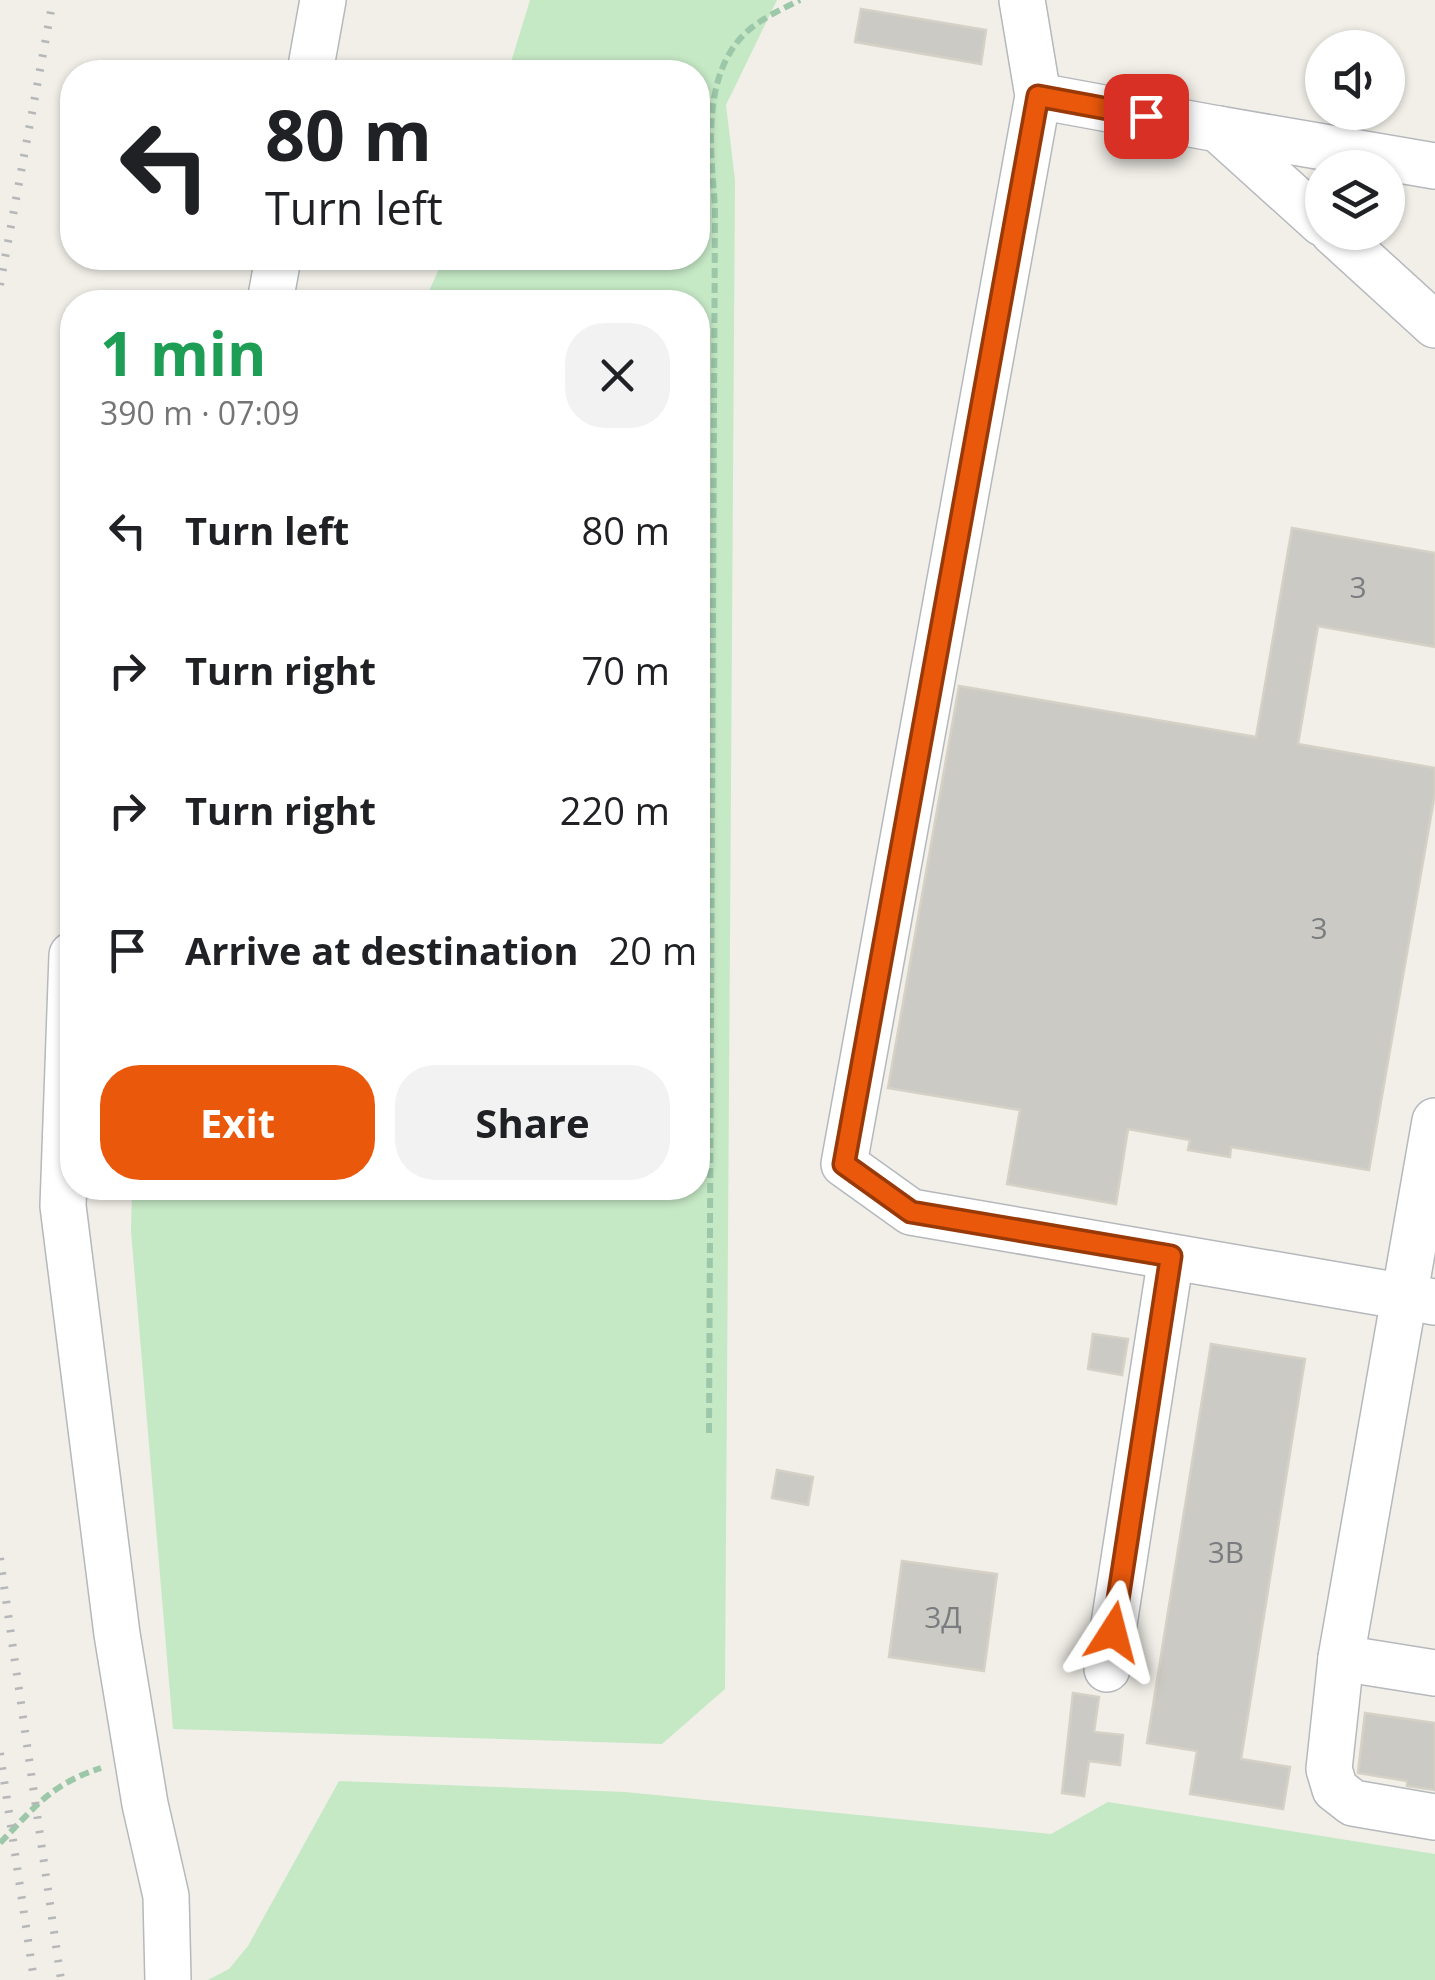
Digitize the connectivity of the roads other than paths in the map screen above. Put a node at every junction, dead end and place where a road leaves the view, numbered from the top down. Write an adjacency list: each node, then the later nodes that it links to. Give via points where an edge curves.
1 (323, 0): 3 (lane)
2 (1022, 0): 4 (lane)
3 (312, 60)
4 (1038, 96): 5 (lane); 12 (lane, via 844,1164 911,1212)
5 (1218, 130): 6 (lane); 7 (lane)
6 (1435, 166)
7 (1305, 209)
8 (1352, 250): 9 (lane)
9 (1435, 325)
10 (1435, 1121): 13 (lane)
11 (62, 1200): 18 (lane, via 117,1634 166,1896)
12 (1171, 1256): 13 (lane); 15 (lane)
13 (1421, 1300): 14 (lane)
14 (1341, 1658): 16 (lane); 17 (lane, via 1329,1746 1335,1789 1353,1802)
15 (1107, 1669)
16 (1435, 1673)
17 (1435, 1817)
18 (168, 1980)

